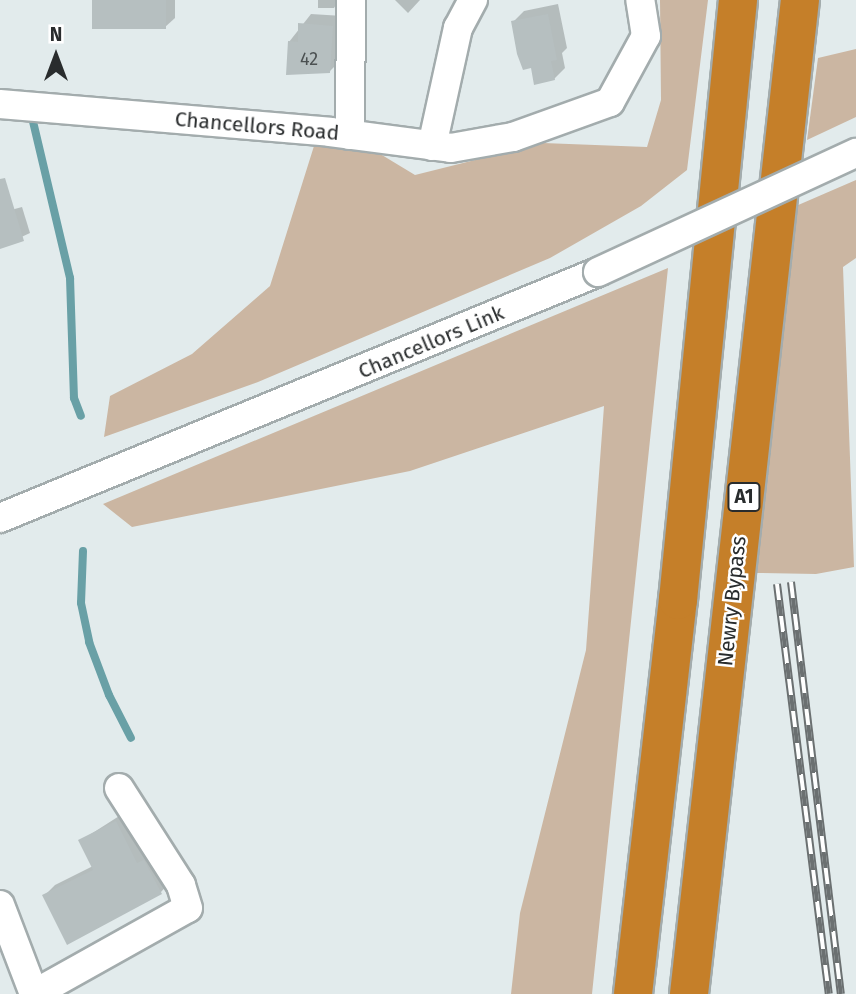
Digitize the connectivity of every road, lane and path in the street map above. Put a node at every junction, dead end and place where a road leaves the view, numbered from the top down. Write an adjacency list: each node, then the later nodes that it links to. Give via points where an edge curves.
1 (351, 0): 7 (street)
2 (473, 0): 8 (street, via 458,28)
3 (640, 0): 8 (street, Chancellors Road, via 646,36 610,102 513,137 452,148)
4 (738, 0): 14 (highway)
5 (800, 0): 15 (highway, Newry Bypass / A1)
6 (0, 104): 7 (street, Chancellors Road)
7 (350, 135): 8 (street, Chancellors Road)
8 (432, 146)
9 (856, 153): 10 (street, Chancellors Link, bridge, via 598,272)
10 (0, 518)
11 (119, 788): 13 (street, via 181,885 188,908)
12 (0, 905): 13 (street)
13 (34, 994)
14 (633, 994)
15 (690, 994)

